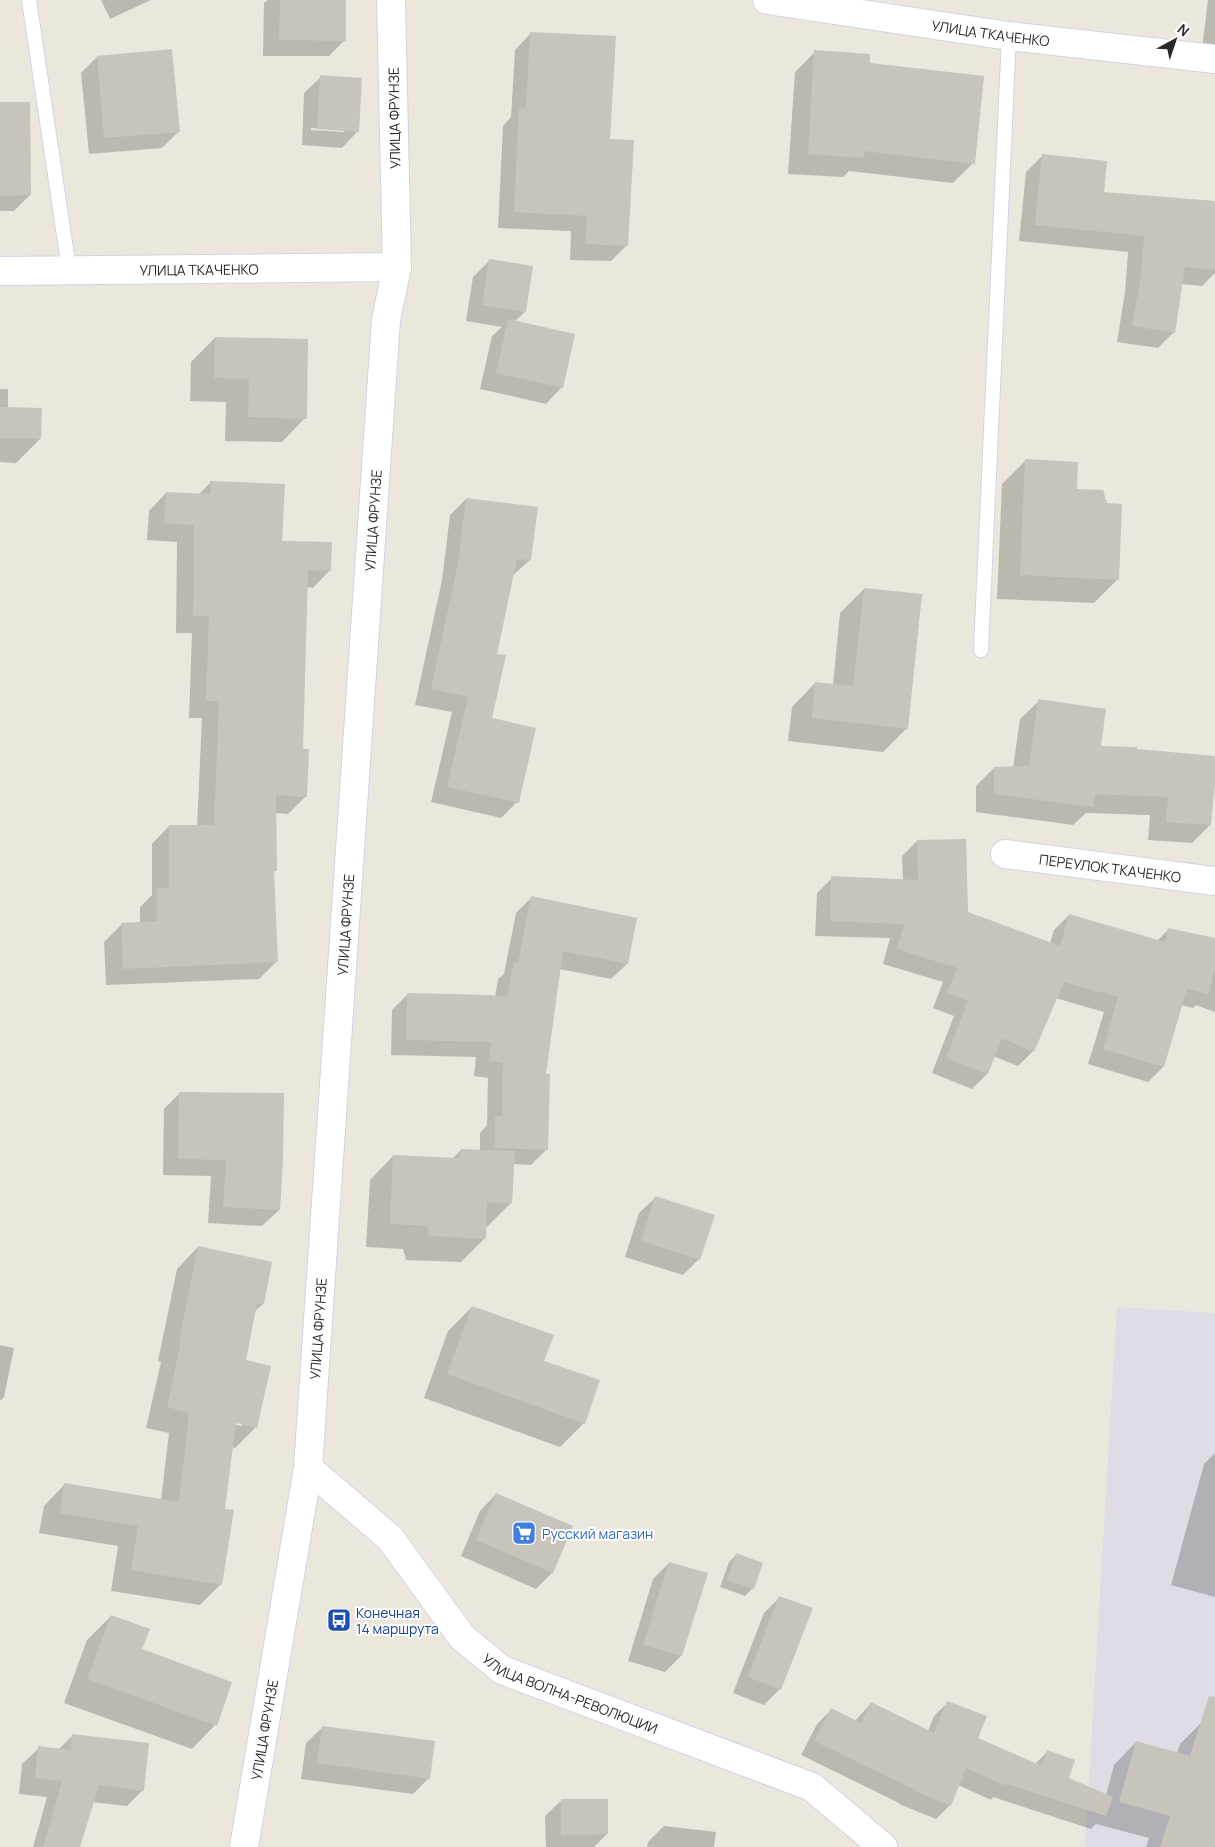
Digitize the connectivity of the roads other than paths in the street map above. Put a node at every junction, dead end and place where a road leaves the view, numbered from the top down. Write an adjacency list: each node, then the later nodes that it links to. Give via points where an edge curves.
1 (29, 0): 7 (lane)
2 (391, 0): 6 (street, УЛИЦА ФРУНЗЕ)
3 (767, 0): 4 (street, УЛИЦА ТКАЧЕНКО)
4 (1009, 36): 5 (street, УЛИЦА ТКАЧЕНКО); 9 (lane)
5 (1215, 59)
6 (398, 267): 7 (street, УЛИЦА ТКАЧЕНКО); 12 (street, УЛИЦА ФРУНЗЕ, via 385,330)
7 (70, 269): 8 (street, УЛИЦА ТКАЧЕНКО)
8 (0, 271)
9 (981, 650)
10 (1005, 854): 11 (street, ПЕРЕУЛОК ТКАЧЕНКО)
11 (1215, 881)
12 (308, 1468): 13 (street, УЛИЦА ФРУНЗЕ); 14 (street, УЛИЦА ВОЛНА-РЕВОЛЮЦИИ, via 390,1538 462,1637 502,1670 812,1787)
13 (244, 1847)
14 (883, 1847)

